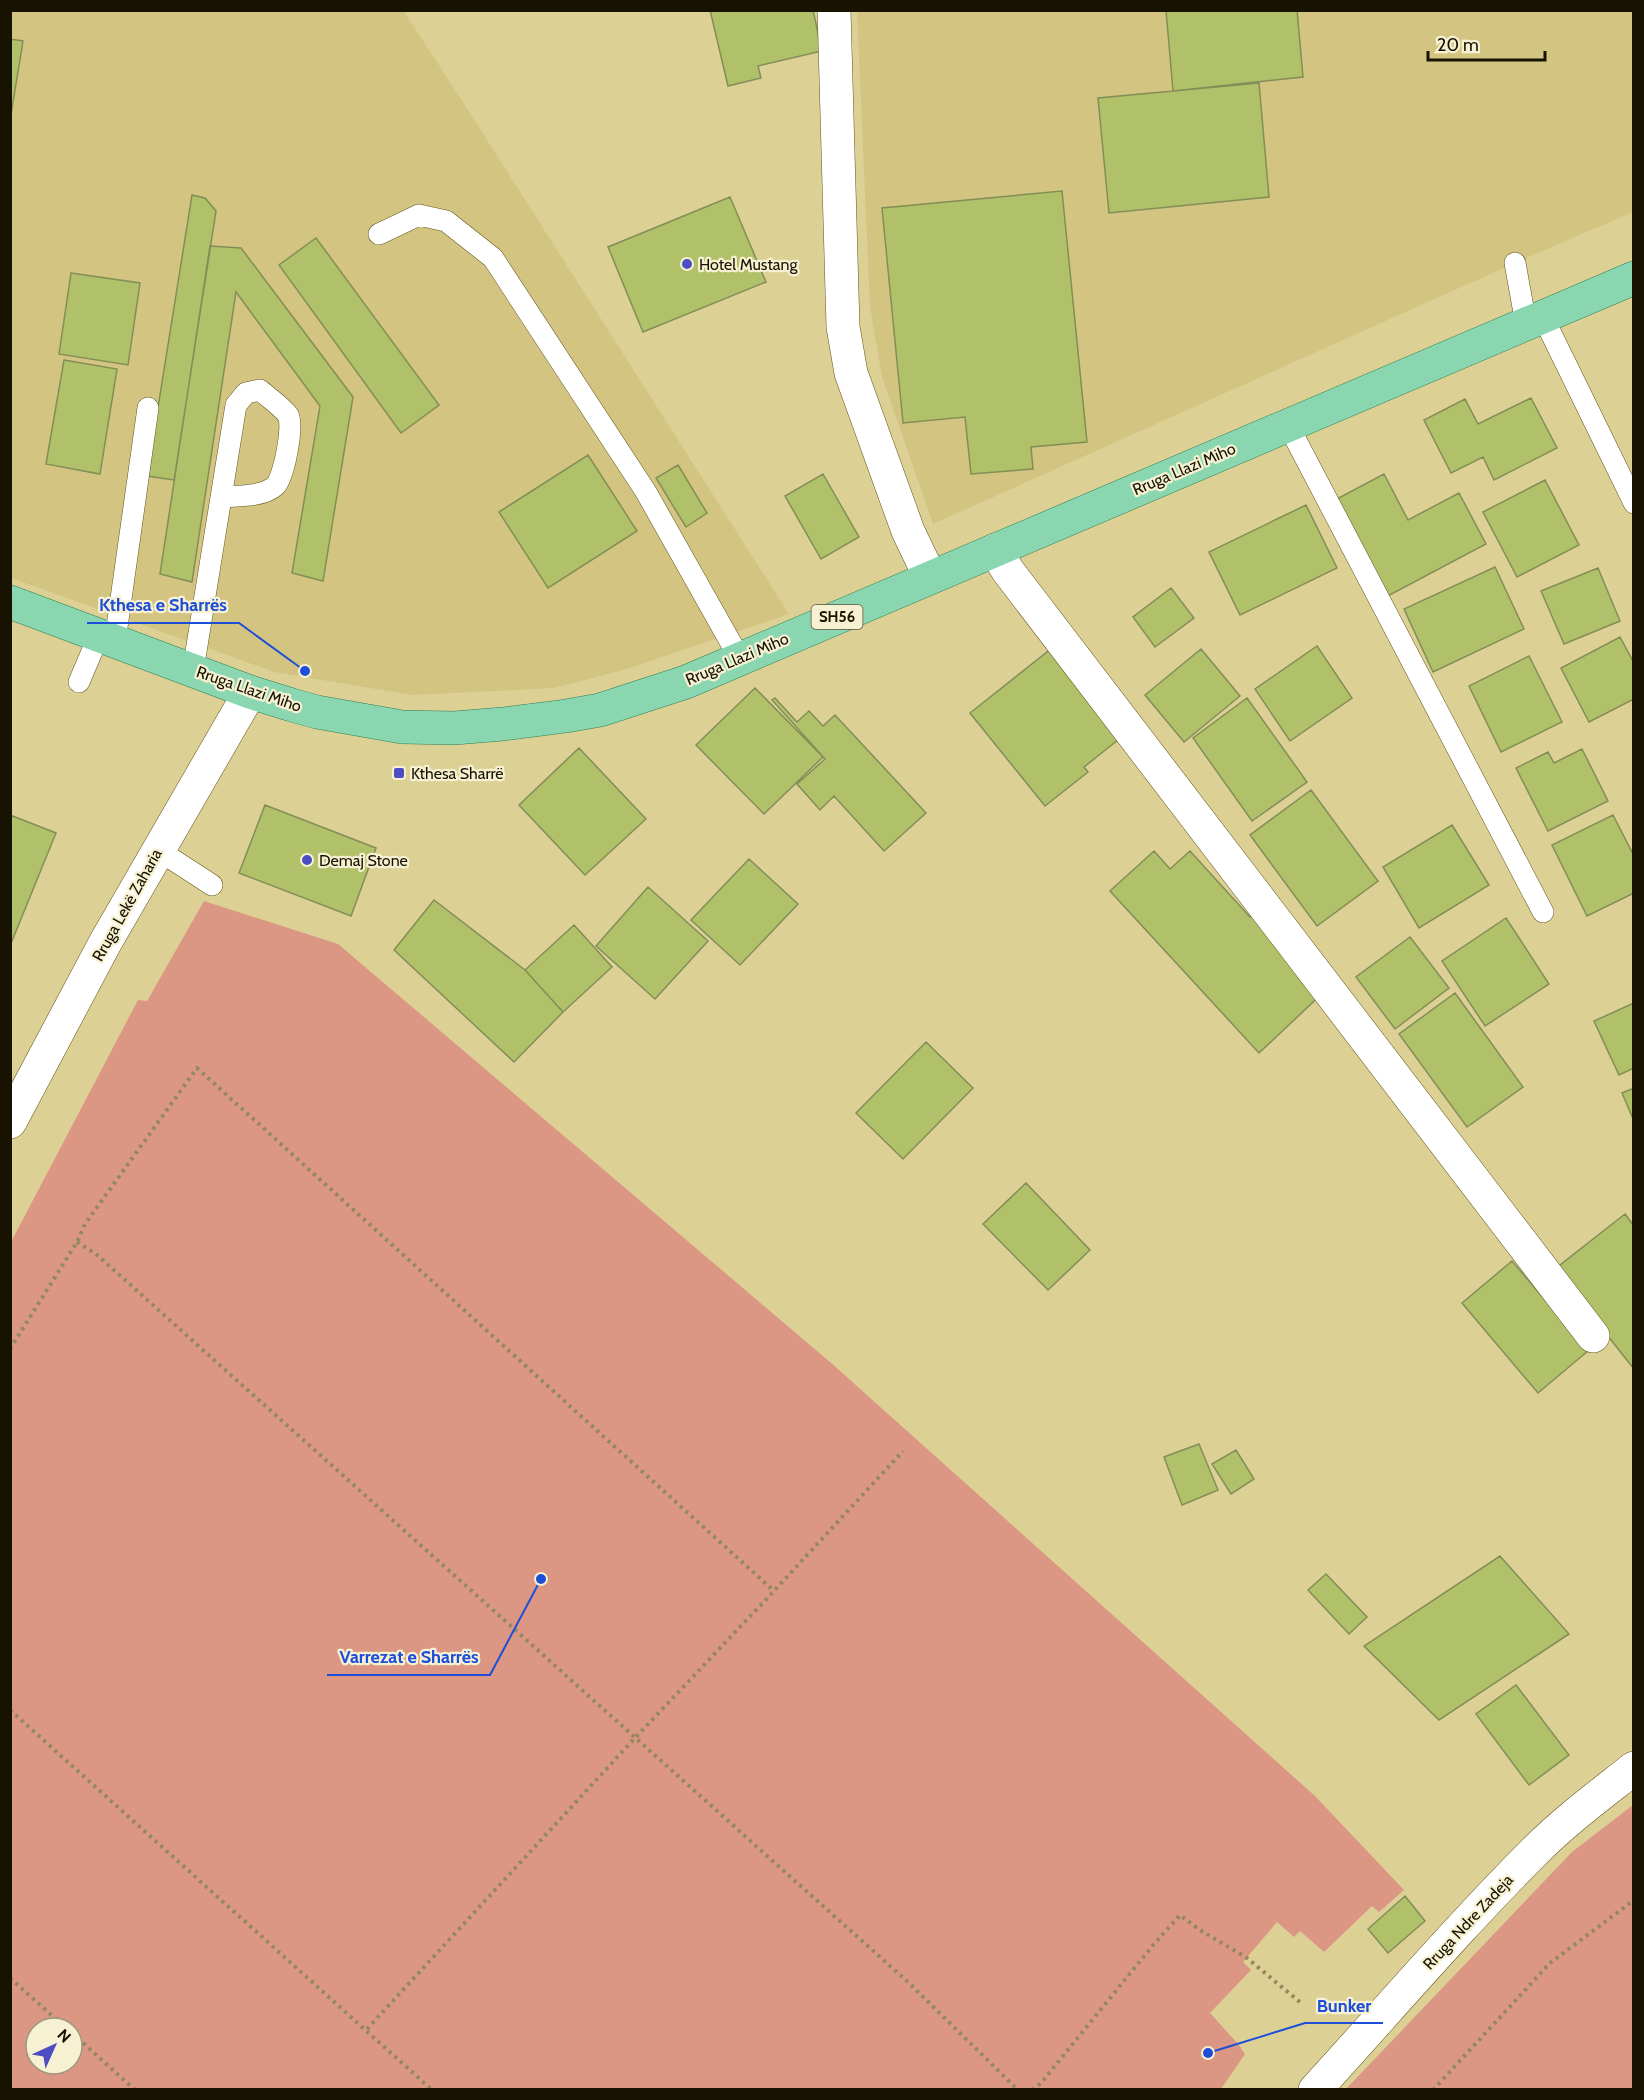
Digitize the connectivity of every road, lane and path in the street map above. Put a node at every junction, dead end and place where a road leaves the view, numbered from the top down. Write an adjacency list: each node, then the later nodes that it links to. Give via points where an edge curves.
1 (834, 10): 11 (street, via 843,327 855,384 908,531)
2 (379, 234): 14 (lane, via 419,215 446,221 493,258 646,492)
3 (1515, 263): 5 (lane)
4 (1634, 279): 5 (main road, Rruga Llazi Miho / SH56)
5 (1534, 321): 7 (main road, Rruga Llazi Miho / SH56); 9 (lane)
6 (148, 408): 13 (lane)
7 (1288, 425): 10 (main road, Rruga Llazi Miho / SH56); 20 (lane)
8 (221, 497): 8 (lane, via 236,405 246,393 260,390 288,416 291,425 282,472 275,486 256,494); 15 (lane)
9 (1634, 504)
10 (995, 550): 11 (main road, Rruga Llazi Miho / SH56); 23 (street)
11 (930, 577): 14 (main road, Rruga Llazi Miho / SH56)
12 (10, 602): 13 (main road, Rruga Llazi Miho / SH56)
13 (107, 638): 15 (main road, Rruga Llazi Miho / SH56); 16 (lane)
14 (740, 659): 17 (main road, Rruga Llazi Miho / SH56, via 600,710 454,728 369,722 317,712)
15 (193, 670): 17 (main road, Rruga Llazi Miho / SH56)
16 (79, 682)
17 (250, 692): 18 (street, Rruga Lekë Zaharia)
18 (158, 850): 19 (lane); 21 (street, Rruga Lekë Zaharia)
19 (212, 885)
20 (1543, 912)
21 (10, 1122)
22 (77, 1242): 24 (path); 26 (path, via 85,1224 197,1068); 28 (path, via 96,1254 297,1433)
23 (1593, 1336)
24 (10, 1349)
25 (903, 1451): 26 (path)
26 (774, 1591): 28 (path)
27 (10, 1710): 34 (path)
28 (634, 1739): 34 (path); 38 (path, via 910,1984)
29 (1634, 1768): 40 (street, Rruga Ndre Zadeja, via 1536,1850)
30 (1634, 1900): 41 (path, via 1551,1963)
31 (10, 1978): 33 (path)
32 (1301, 2003): 39 (path, via 1246,1958 1180,1915)
33 (53, 2016)
34 (367, 2029): 37 (path)
35 (84, 2044): 36 (path)
36 (135, 2090)
37 (432, 2090)
38 (1018, 2090)
39 (1032, 2090)
40 (1316, 2090)
41 (1434, 2090)

